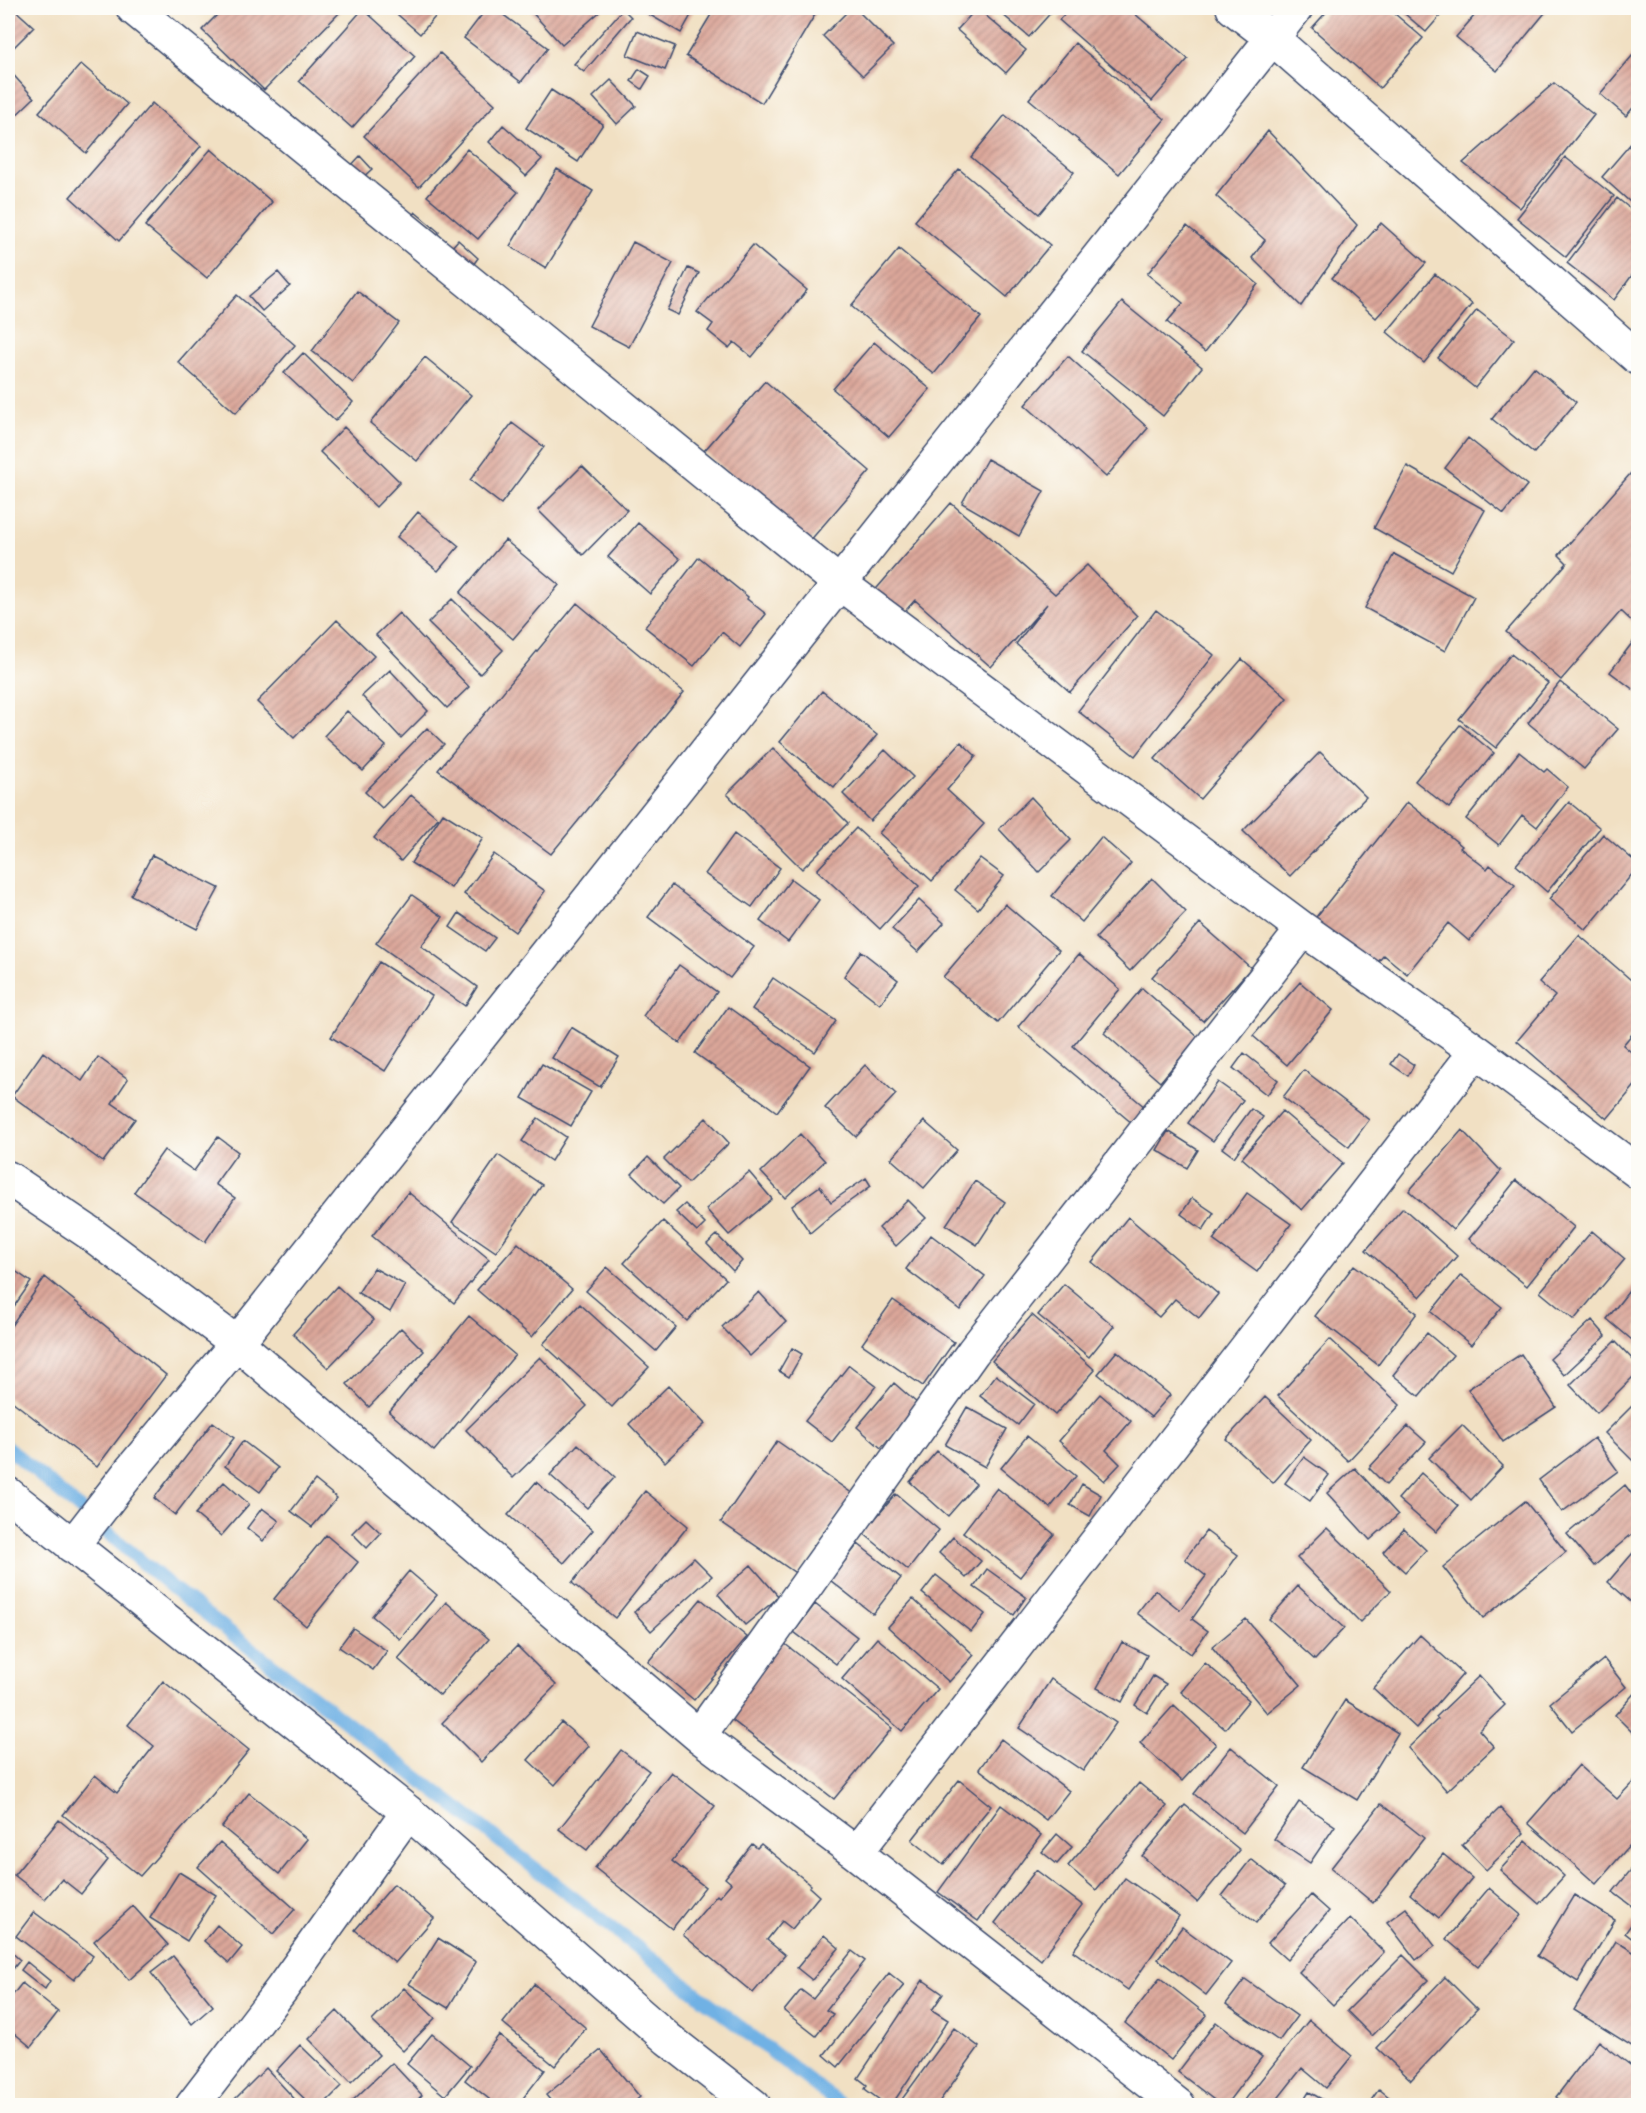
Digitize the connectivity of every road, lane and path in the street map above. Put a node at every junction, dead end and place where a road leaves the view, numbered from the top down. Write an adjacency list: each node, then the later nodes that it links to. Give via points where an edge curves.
1 (133, 8): 6 (street)
2 (1233, 8): 4 (street)
3 (1296, 8): 4 (street)
4 (1272, 38): 5 (street); 6 (street)
5 (1638, 358)
6 (838, 582): 7 (street); 11 (street)
7 (1303, 929): 8 (street); 14 (street, via 973,1352)
8 (1476, 1051): 9 (street); 16 (street)
9 (1638, 1171)
10 (8, 1178): 11 (street, via 91,1234)
11 (237, 1343): 13 (street); 14 (street)
12 (8, 1494): 13 (street)
13 (79, 1538): 15 (street)
14 (699, 1736): 16 (street)
15 (408, 1812): 17 (street, via 281,1990); 18 (street, via 668,2039)
16 (856, 1853): 19 (street)
17 (192, 2106)
18 (754, 2106)
19 (1179, 2106)

